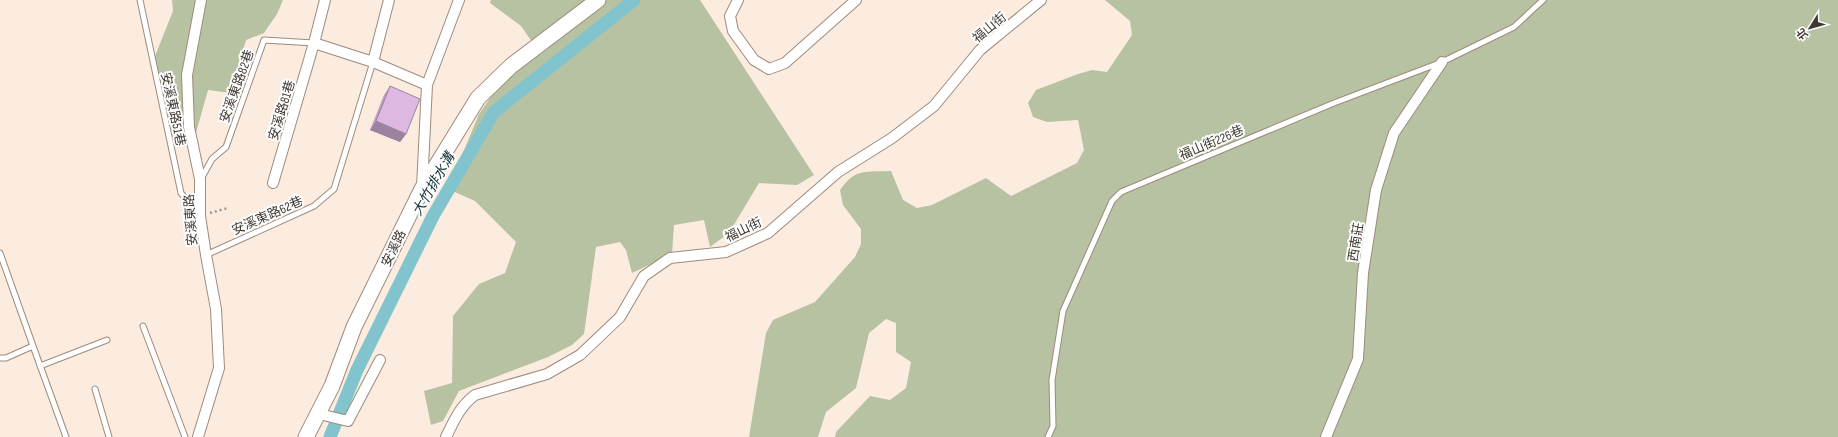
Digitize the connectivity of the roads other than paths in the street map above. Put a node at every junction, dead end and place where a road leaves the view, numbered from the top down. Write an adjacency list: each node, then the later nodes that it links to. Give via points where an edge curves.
1 (140, 0): 18 (lane, 安溪東路51巷, via 181,193)
2 (201, 0): 15 (street, 安溪東路, via 187,75 189,127)
3 (325, 0): 11 (street, 安溪路81巷)
4 (389, 0): 12 (street)
5 (459, 0): 14 (street)
6 (598, 0): 17 (street, 安溪路, via 511,66 478,98)
7 (738, 0): 8 (street, via 730,16 733,31 754,60 769,69 785,63)
8 (856, 0)
9 (1041, 0): 34 (street, 福山街, via 980,50 934,106 892,138 838,172 768,233 726,252 670,258 644,276 620,317 580,355 548,374 475,395 466,401 458,412)
10 (1543, 0): 13 (lane, 福山街226巷, via 1514,27)
11 (314, 44): 12 (street); 15 (lane, 安溪東路82巷, via 264,40 226,147 212,159); 16 (street, 安溪路81巷)
12 (372, 62): 14 (street); 20 (lane, 安溪東路62巷, via 334,189 314,206)
13 (1442, 62): 35 (lane, 福山街226巷, via 1334,103 1121,192 1112,201 1063,311 1052,380 1053,426); 36 (street, 西南莊, via 1394,133 1376,190 1363,273 1358,359)
14 (427, 85): 17 (street)
15 (200, 179): 18 (street, 安溪東路)
16 (272, 183)
17 (422, 189): 28 (street, 安溪路, via 354,327)
18 (200, 216): 20 (street, 安溪東路)
19 (0, 253): 23 (lane)
20 (206, 255): 32 (street, 安溪東路, via 216,309 219,368)
21 (143, 326): 31 (lane)
22 (107, 340): 26 (lane)
23 (33, 346): 24 (lane, via 6,358); 26 (lane)
24 (0, 358)
25 (380, 360): 28 (street, via 348,421)
26 (40, 366): 29 (lane)
27 (95, 389): 30 (lane)
28 (322, 414): 33 (street, 安溪路)
29 (66, 437)
30 (109, 437)
31 (185, 437)
32 (198, 437)
33 (306, 437)
34 (446, 437)
35 (1048, 437)
36 (1326, 437)

